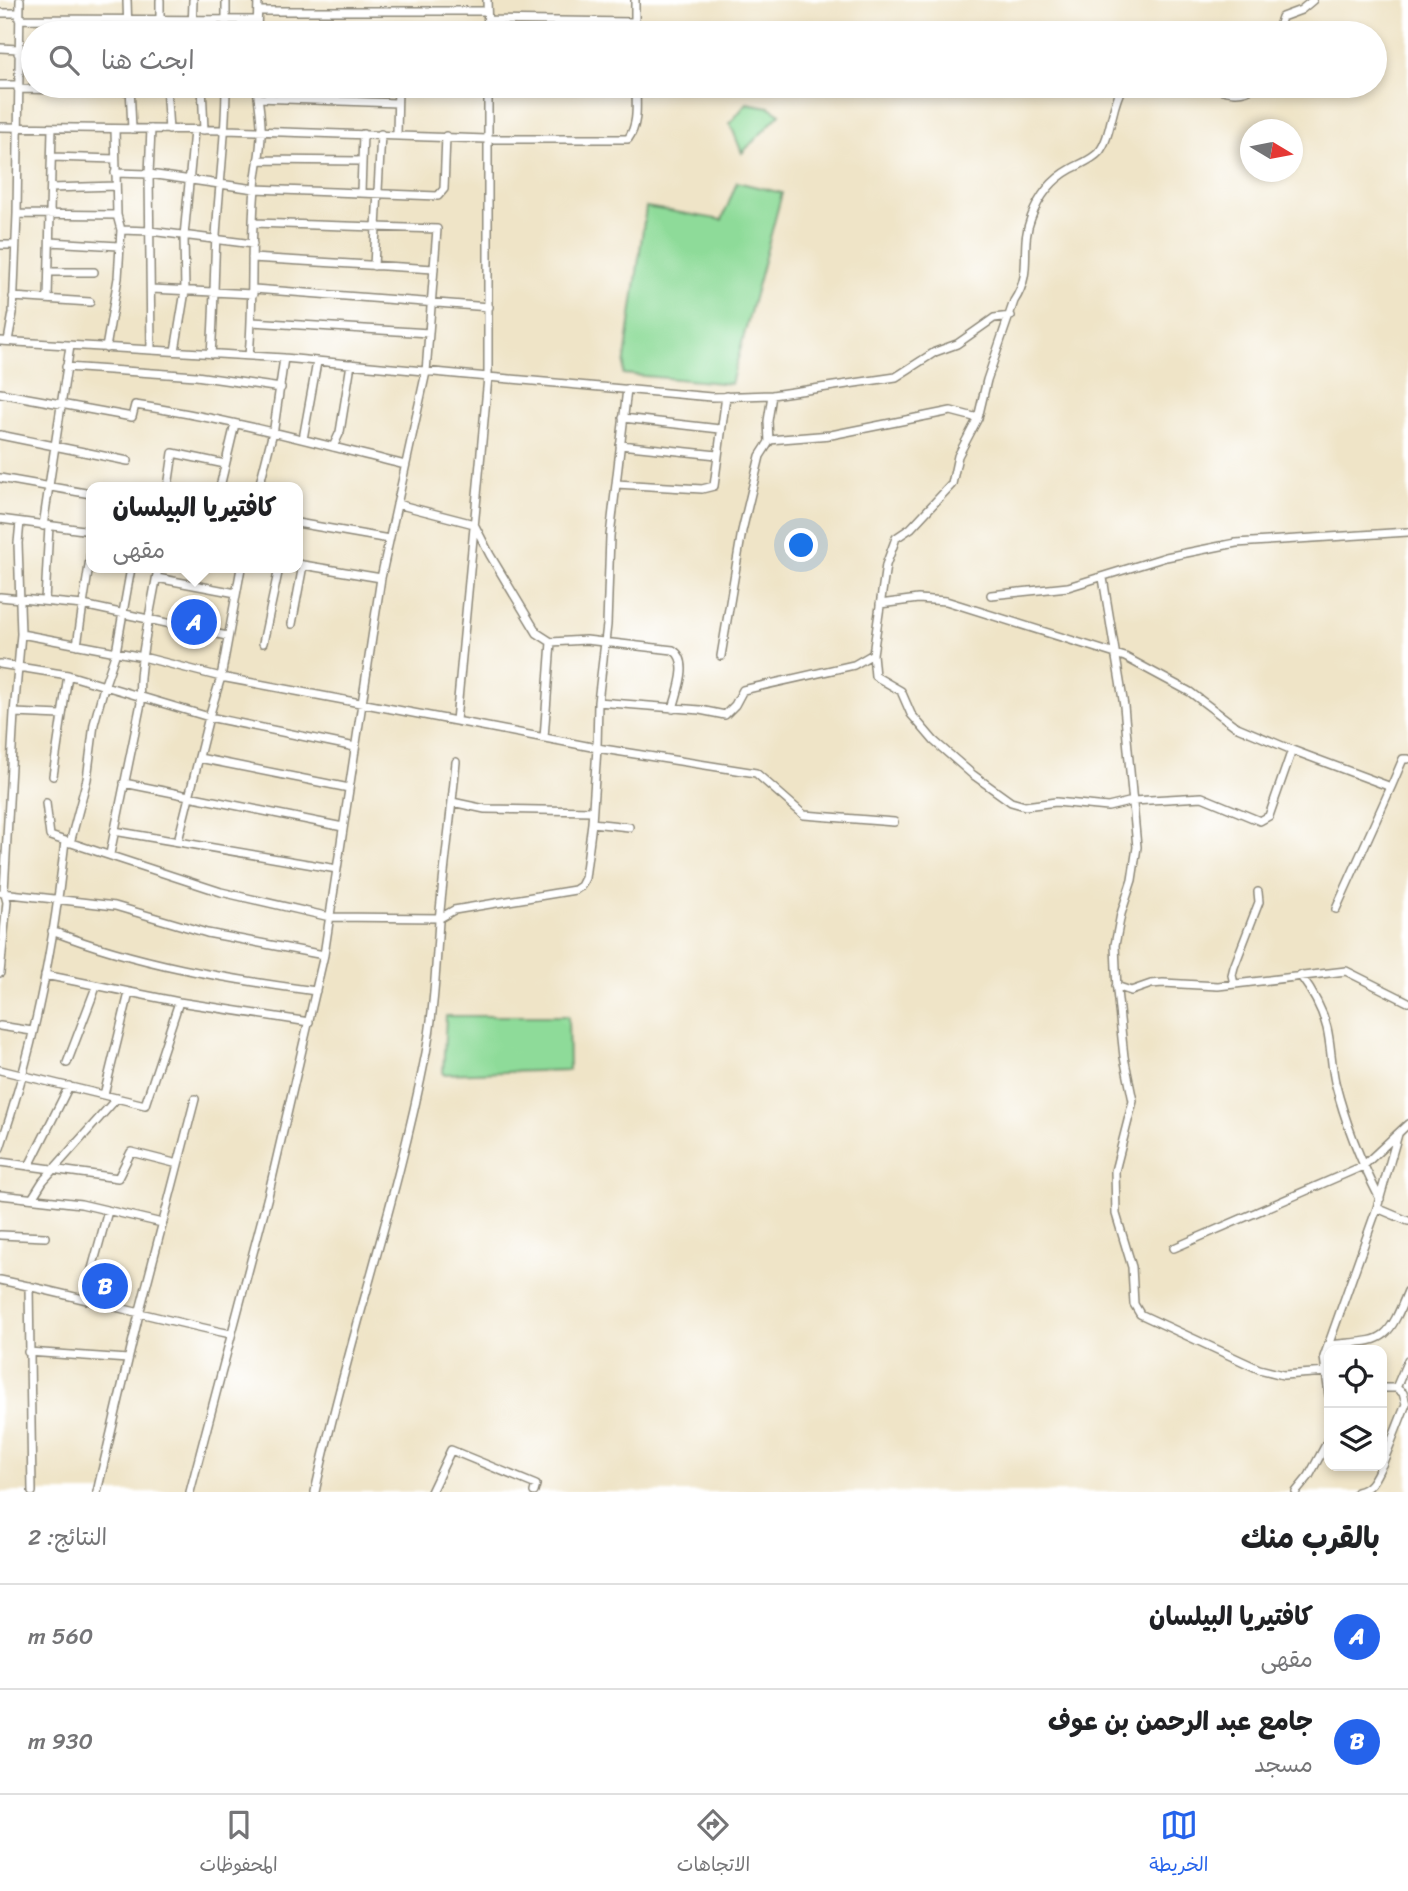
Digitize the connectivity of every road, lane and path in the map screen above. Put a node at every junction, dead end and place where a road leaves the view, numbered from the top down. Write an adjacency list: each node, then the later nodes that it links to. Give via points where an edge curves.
1 (20, 0): 14 (street)
2 (127, 0): 16 (street)
3 (160, 0): 17 (street)
4 (193, 0): 18 (street)
5 (226, 0): 19 (street)
6 (258, 0): 15 (street)
7 (395, 0): 11 (street)
8 (488, 0): 12 (street)
9 (635, 0): 23 (street)
10 (1313, 0): 24 (street)
11 (394, 9): 12 (street); 15 (street)
12 (487, 11): 20 (street)
13 (0, 13): 14 (street)
14 (19, 16): 16 (street); 26 (street)
15 (257, 16): 19 (street); 21 (street)
16 (127, 19): 17 (street)
17 (160, 19): 18 (street)
18 (193, 19): 19 (street)
19 (226, 19)
20 (489, 20): 22 (street)
21 (257, 21)
22 (562, 21)
23 (634, 21)
24 (1281, 21)
25 (0, 48): 26 (street)
26 (18, 51): 27 (street); 29 (street)
27 (21, 51)
28 (0, 85): 29 (street)
29 (18, 87): 30 (street); 42 (street)
30 (21, 87)
31 (130, 98): 45 (street)
32 (167, 98): 47 (street)
33 (203, 98): 48 (street)
34 (226, 98): 49 (street)
35 (258, 98): 40 (street); 51 (street)
36 (397, 98): 40 (street)
37 (488, 98): 56 (street)
38 (636, 98): 56 (street, via 636,117 628,139)
39 (1118, 98): 98 (street, via 1100,151 1054,180 1035,208 1026,240 1026,277)
40 (397, 103): 54 (street)
41 (0, 127): 42 (street)
42 (19, 127): 43 (street); 70 (street)
43 (52, 128): 44 (street); 57 (street)
44 (115, 129): 45 (street); 58 (street)
45 (132, 129): 46 (street)
46 (151, 129): 47 (street); 62 (street)
47 (169, 130): 50 (street)
48 (204, 130): 49 (street); 50 (street)
49 (226, 130): 51 (street); 64 (street)
50 (194, 131): 63 (street)
51 (261, 132): 52 (street); 59 (street)
52 (363, 134): 53 (street); 60 (street)
53 (381, 134): 54 (street); 69 (street)
54 (397, 135): 55 (street)
55 (446, 136): 56 (street); 69 (street, via 441,195)
56 (487, 139): 97 (street)
57 (52, 157): 58 (street); 66 (street)
58 (114, 159): 61 (street)
59 (258, 160): 60 (street); 67 (street)
60 (362, 161): 68 (street)
61 (115, 173): 62 (street); 65 (street)
62 (149, 174): 63 (street); 76 (street)
63 (188, 179): 64 (street); 77 (street)
64 (220, 184): 67 (street); 78 (street)
65 (116, 186): 66 (street); 72 (street)
66 (51, 188): 71 (street)
67 (255, 189): 68 (street); 73 (street)
68 (361, 192): 69 (street)
69 (378, 193): 74 (street)
70 (17, 214): 71 (street); 82 (street)
71 (50, 214): 72 (street); 79 (street)
72 (117, 215): 75 (street)
73 (254, 223): 74 (street); 80 (street)
74 (376, 226): 85 (street); 86 (street, via 437,229)
75 (121, 230): 76 (street); 83 (street)
76 (150, 231): 77 (street); 89 (street)
77 (184, 236): 78 (street); 90 (street)
78 (216, 238): 80 (street); 91 (street)
79 (50, 242): 83 (street); 87 (street)
80 (253, 244): 84 (street)
81 (0, 245): 82 (street)
82 (14, 245): 93 (street)
83 (119, 246): 103 (street)
84 (252, 258): 85 (street); 92 (street)
85 (374, 266): 86 (street)
86 (434, 269): 95 (street)
87 (49, 272): 88 (street); 94 (street)
88 (93, 272)
89 (152, 289): 90 (street); 104 (street)
90 (185, 291): 91 (street); 105 (street)
91 (215, 292): 92 (street); 106 (street)
92 (253, 292): 95 (street); 99 (street)
93 (13, 297): 94 (street); 101 (street)
94 (48, 299): 96 (street)
95 (431, 301): 97 (street); 100 (street)
96 (90, 302)
97 (489, 307): 113 (street)
98 (1011, 316): 117 (street, via 994,318 896,377); 121 (street)
99 (252, 323): 100 (street); 107 (street)
100 (429, 333): 112 (street)
101 (4, 341): 102 (street)
102 (70, 346): 103 (street); 111 (street)
103 (106, 348): 104 (street)
104 (151, 349): 105 (street)
105 (175, 351): 106 (street)
106 (211, 354): 107 (street)
107 (249, 356): 108 (street)
108 (284, 358): 109 (street); 114 (street)
109 (317, 362): 110 (street); 126 (street)
110 (351, 364): 112 (street); 130 (street, via 340,432)
111 (66, 367): 114 (street, via 196,376); 119 (street)
112 (426, 372): 113 (street); 134 (street)
113 (488, 377): 115 (street); 146 (street)
114 (281, 388): 124 (street)
115 (627, 389): 118 (street); 120 (street)
116 (0, 393): 119 (street)
117 (772, 395): 118 (street); 127 (street)
118 (726, 396): 123 (street)
119 (60, 404): 122 (street, via 132,416 135,405); 129 (street)
120 (623, 418): 123 (street); 128 (street)
121 (978, 418): 127 (street, via 951,411 831,435); 166 (street, via 958,456 952,484 896,538)
122 (235, 424): 124 (street); 133 (street)
123 (720, 429): 131 (street)
124 (272, 433): 126 (street); 138 (street)
125 (0, 435): 129 (street)
126 (303, 439): 130 (street)
127 (769, 440): 180 (street, via 742,531)
128 (620, 445): 131 (street); 139 (street)
129 (54, 446): 132 (street); 140 (street)
130 (333, 447): 134 (street)
131 (717, 455): 139 (street, via 714,486)
132 (128, 461)
133 (225, 464): 136 (street, via 173,453); 137 (street)
134 (405, 465): 142 (street)
135 (0, 478): 140 (street)
136 (169, 482)
137 (221, 482)
138 (260, 482)
139 (616, 484): 174 (street)
140 (49, 487): 141 (street); 147 (street)
141 (86, 493)
142 (397, 504): 146 (street); 150 (street)
143 (0, 519): 144 (street)
144 (20, 523): 147 (street); 164 (street)
145 (303, 524): 150 (street)
146 (474, 524): 173 (street, via 537,633); 194 (street)
147 (46, 526): 148 (street); 165 (street)
148 (86, 530)
149 (1408, 532): 160 (street, via 1236,543 1166,556)
150 (389, 539): 159 (street)
151 (303, 565): 159 (street)
152 (88, 573): 167 (street)
153 (130, 573): 168 (street)
154 (158, 573): 158 (street)
155 (241, 573): 161 (street)
156 (277, 573): 175 (street)
157 (299, 573): 170 (street)
158 (157, 578): 161 (street); 169 (street)
159 (381, 578): 189 (street)
160 (1103, 578): 162 (street); 178 (street)
161 (236, 593): 172 (street)
162 (991, 596)
163 (0, 597): 164 (street)
164 (20, 599): 165 (street); 171 (street)
165 (45, 601): 167 (street)
166 (880, 604): 178 (street, via 946,601); 179 (street)
167 (83, 605): 168 (street); 176 (street)
168 (123, 614): 169 (street); 177 (street)
169 (150, 618): 172 (street); 181 (street)
170 (292, 624)
171 (21, 634): 176 (street); 183 (street)
172 (227, 636): 185 (street)
173 (551, 642): 174 (street); 195 (street)
174 (605, 642): 188 (street); 190 (street, via 679,653 683,663)
175 (263, 643)
176 (77, 645): 177 (street)
177 (116, 652): 181 (street); 186 (street)
178 (1116, 653): 198 (street, via 1191,692 1235,726); 207 (street)
179 (873, 654): 190 (street, via 854,665 744,690 725,715); 207 (street, via 876,676 901,691 911,714 934,741 1011,802 1108,807)
180 (721, 656)
181 (143, 657): 185 (street); 187 (street)
182 (0, 664): 183 (street)
183 (18, 667): 184 (street); 191 (street)
184 (68, 675): 186 (street); 192 (street)
185 (221, 677): 189 (street); 193 (street)
186 (104, 687): 187 (street); 217 (street, via 87,779)
187 (139, 696): 193 (street); 203 (street)
188 (598, 702): 190 (street); 197 (street)
189 (362, 704): 194 (street); 196 (street)
190 (673, 709)
191 (14, 713): 192 (street); 221 (street)
192 (62, 715): 202 (street)
193 (209, 717): 196 (street); 199 (street)
194 (456, 721): 195 (street)
195 (544, 738): 197 (street)
196 (355, 747): 204 (street)
197 (597, 748): 210 (street); 211 (street, via 756,773 804,815)
198 (1292, 750): 205 (street); 207 (street, via 1269,816 1261,821 1202,796)
199 (199, 758): 204 (street); 206 (street)
200 (1408, 759): 205 (street, via 1403,759)
201 (456, 762): 209 (street)
202 (53, 776)
203 (124, 783): 206 (street); 215 (street)
204 (349, 788): 213 (street)
205 (1391, 788): 223 (street)
206 (189, 796): 213 (street); 216 (street)
207 (1133, 801): 232 (street, via 1136,847 1115,945)
208 (46, 803): 217 (street, via 50,836)
209 (452, 803): 210 (street, via 485,809); 225 (street)
210 (592, 811): 212 (street)
211 (894, 822)
212 (592, 823): 214 (street); 225 (street, via 585,878 575,890 454,910)
213 (344, 827): 219 (street)
214 (629, 827)
215 (114, 831): 216 (street); 218 (street)
216 (178, 841): 219 (street)
217 (67, 842): 218 (street); 222 (street)
218 (110, 854): 224 (street, via 221,892)
219 (337, 869): 224 (street)
220 (1258, 892): 231 (street, via 1259,902 1234,967)
221 (2, 893): 222 (street); 228 (street, via 7,902)
222 (57, 900): 226 (street); 227 (street, via 115,906 207,933)
223 (1336, 909)
224 (330, 917): 225 (street); 227 (street)
225 (440, 918): 285 (street, via 432,1017 417,1099)
226 (52, 931): 229 (street); 234 (street, via 167,967)
227 (324, 955): 234 (street)
228 (0, 973)
229 (45, 975): 233 (street); 240 (street)
230 (1300, 975): 231 (street); 237 (street, via 1346,971); 254 (street, via 1323,1014 1335,1081)
231 (1234, 984): 232 (street, via 1163,983 1131,991)
232 (1116, 986): 276 (street, via 1132,1101 1115,1171 1116,1214 1132,1267 1134,1304 1140,1314 1259,1369 1283,1375)
233 (96, 987): 235 (street); 241 (street)
234 (316, 991): 238 (street)
235 (130, 993): 236 (street); 245 (street)
236 (179, 1002): 238 (street); 246 (street, via 145,1105)
237 (1408, 1002)
238 (309, 1022): 271 (street)
239 (0, 1026): 240 (street)
240 (32, 1031): 243 (street)
241 (67, 1063)
242 (0, 1070): 243 (street)
243 (23, 1074): 244 (street); 250 (street)
244 (69, 1086): 245 (street); 253 (street)
245 (104, 1095): 246 (street)
246 (117, 1098): 255 (street)
247 (195, 1099): 252 (street)
248 (1408, 1124): 249 (street)
249 (1398, 1134): 254 (street); 258 (street)
250 (0, 1148)
251 (0, 1162): 253 (street)
252 (178, 1164): 255 (street, via 131,1152 118,1178); 262 (street)
253 (29, 1166): 255 (street)
254 (1363, 1166): 258 (street); 265 (street)
255 (54, 1170): 257 (street)
256 (0, 1195): 257 (street)
257 (33, 1197): 260 (street)
258 (1380, 1199): 259 (street)
259 (1377, 1208): 261 (street); 272 (street)
260 (108, 1211): 262 (street); 269 (street)
261 (1408, 1221)
262 (162, 1223): 270 (street)
263 (0, 1234): 264 (street)
264 (45, 1237)
265 (1174, 1248)
266 (0, 1280): 267 (street)
267 (29, 1286): 269 (street); 273 (street)
268 (1408, 1291): 272 (street, via 1393,1326 1384,1335 1370,1342)
269 (84, 1298): 270 (street)
270 (139, 1314): 271 (street); 274 (street)
271 (231, 1334): 284 (street)
272 (1328, 1345)
273 (28, 1352): 274 (street); 282 (street)
274 (128, 1360): 283 (street)
275 (1408, 1360): 278 (street)
276 (1324, 1371)
277 (1387, 1388): 278 (street)
278 (1396, 1388): 280 (street, via 1406,1404)
279 (1324, 1448): 288 (street)
280 (1387, 1452)
281 (1379, 1471): 289 (street, via 1371,1485)
282 (32, 1492)
283 (97, 1492)
284 (190, 1492)
285 (315, 1492)
286 (431, 1492): 287 (street, via 451,1450 536,1485)
287 (534, 1492)
288 (1296, 1492)
289 (1357, 1492)

